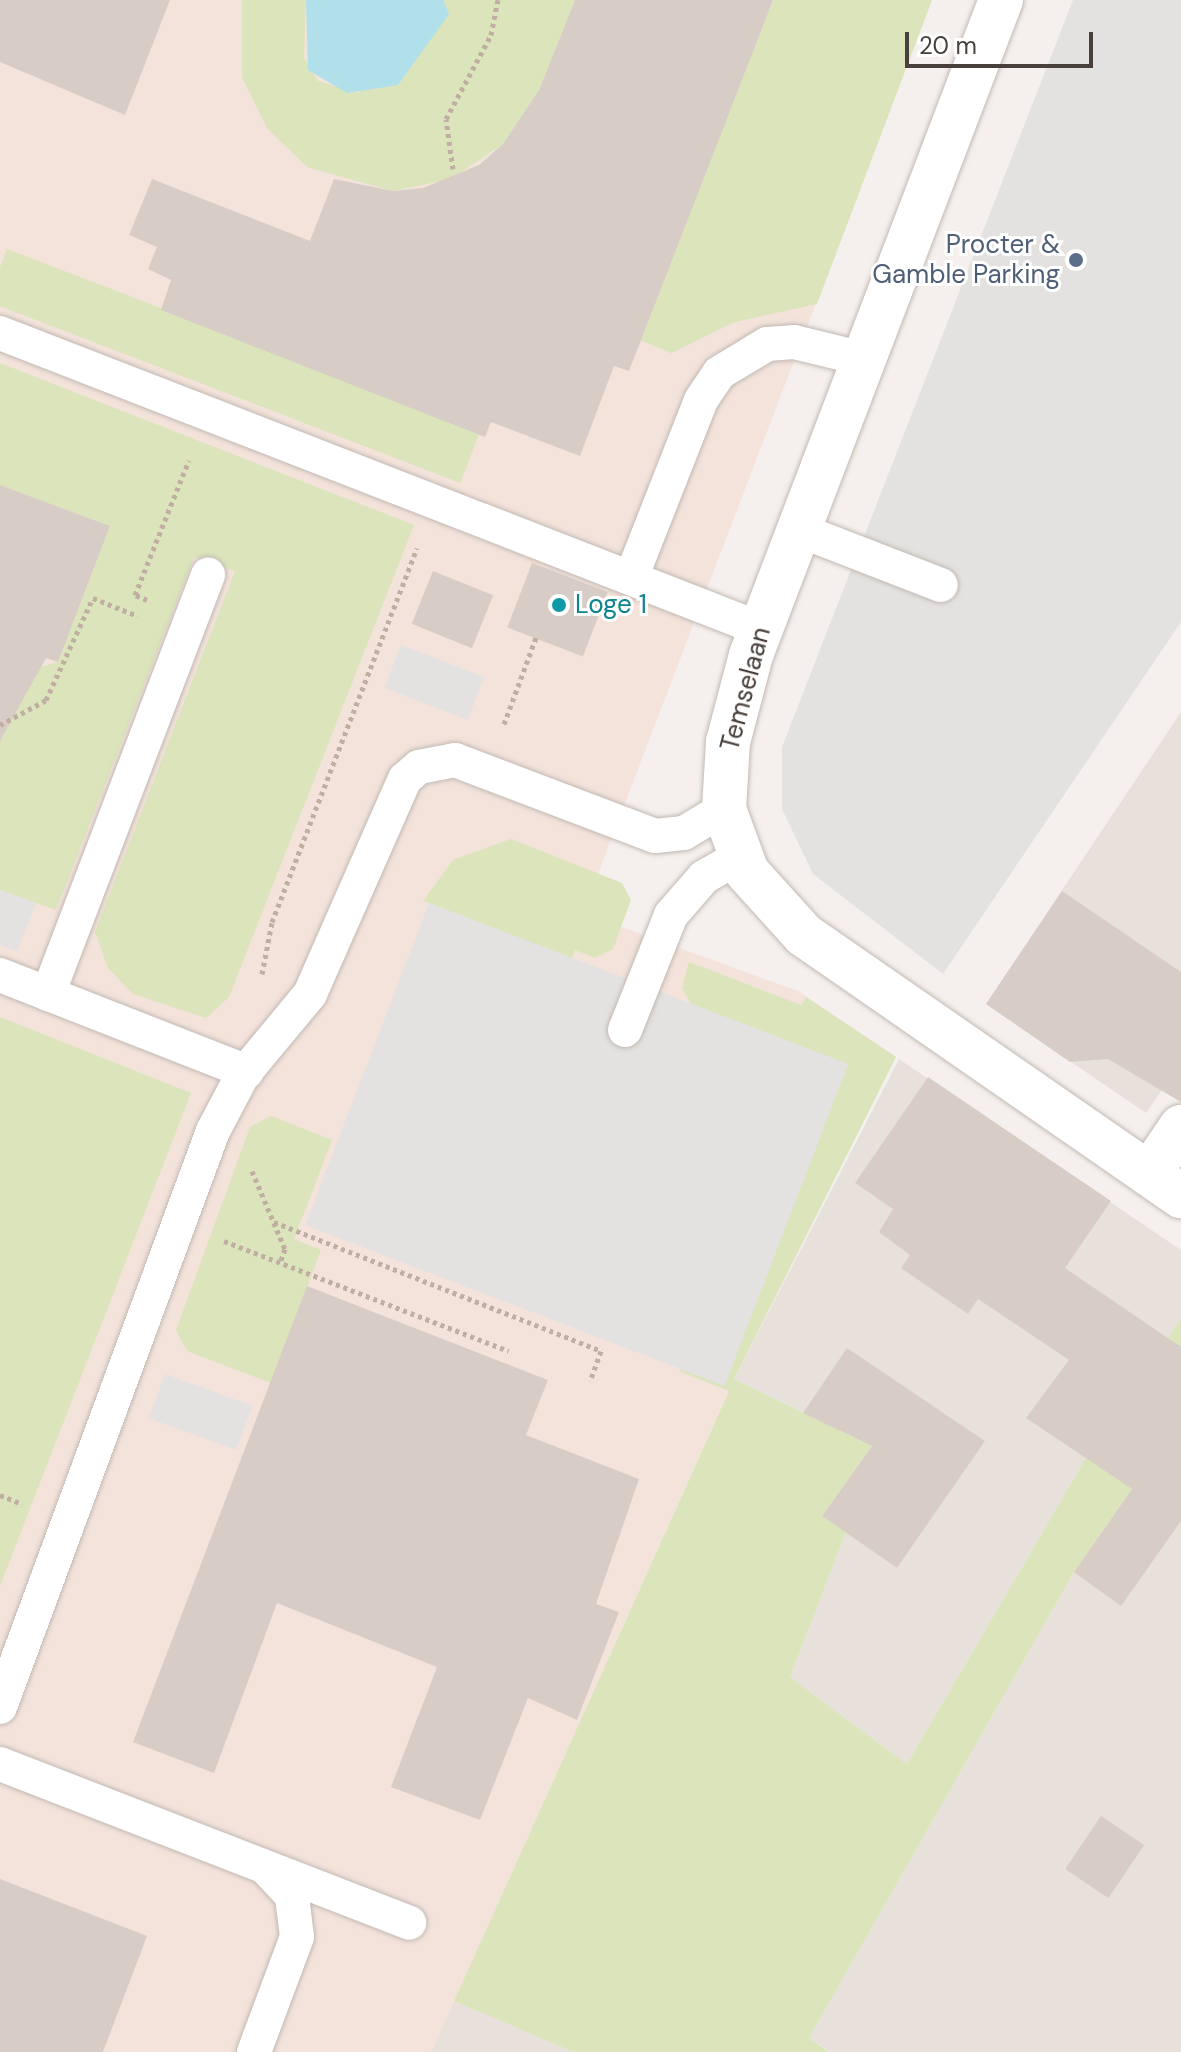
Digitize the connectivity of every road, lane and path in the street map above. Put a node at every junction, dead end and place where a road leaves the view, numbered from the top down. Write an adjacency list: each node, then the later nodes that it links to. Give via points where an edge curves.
1 (498, 0): 3 (path, via 491,35 446,119)
2 (1001, 0): 5 (street, Temselaan)
3 (453, 169)
4 (0, 333): 6 (lane)
5 (864, 359): 8 (street, Temselaan); 10 (lane, via 794,342 767,344 719,373 701,400)
6 (207, 414): 7 (lane); 12 (path, via 135,595 155,603)
7 (435, 502): 10 (lane); 23 (path, via 272,922 262,965)
8 (799, 530): 11 (lane); 14 (street, Temselaan)
9 (208, 574): 21 (lane)
10 (631, 578): 14 (lane)
11 (941, 585)
12 (152, 611)
13 (148, 620): 16 (path, via 93,598 46,700)
14 (761, 629): 18 (street, Temselaan, via 728,742)
15 (537, 635): 17 (path)
16 (0, 725)
17 (503, 726)
18 (724, 809): 19 (street, Temselaan); 23 (lane, via 689,831 655,836 455,760 419,767 395,796 310,994)
19 (739, 857): 22 (lane, via 704,877 671,915); 26 (street, Temselaan, via 773,908 804,935)
20 (0, 975): 21 (lane)
21 (48, 994): 23 (lane)
22 (625, 1030)
23 (257, 1059): 28 (lane, via 222,1110)
24 (1181, 1127): 26 (street)
25 (252, 1170): 27 (path)
26 (1165, 1185)
27 (274, 1222): 29 (path, via 285,1249); 31 (path, via 601,1351)
28 (178, 1223): 29 (path); 32 (lane)
29 (280, 1263): 30 (path)
30 (509, 1351)
31 (590, 1381)
32 (0, 1707)
33 (0, 1764): 34 (lane)
34 (263, 1867): 35 (lane); 36 (lane, via 280,1879 298,1916)
35 (409, 1923)
36 (254, 2052)

